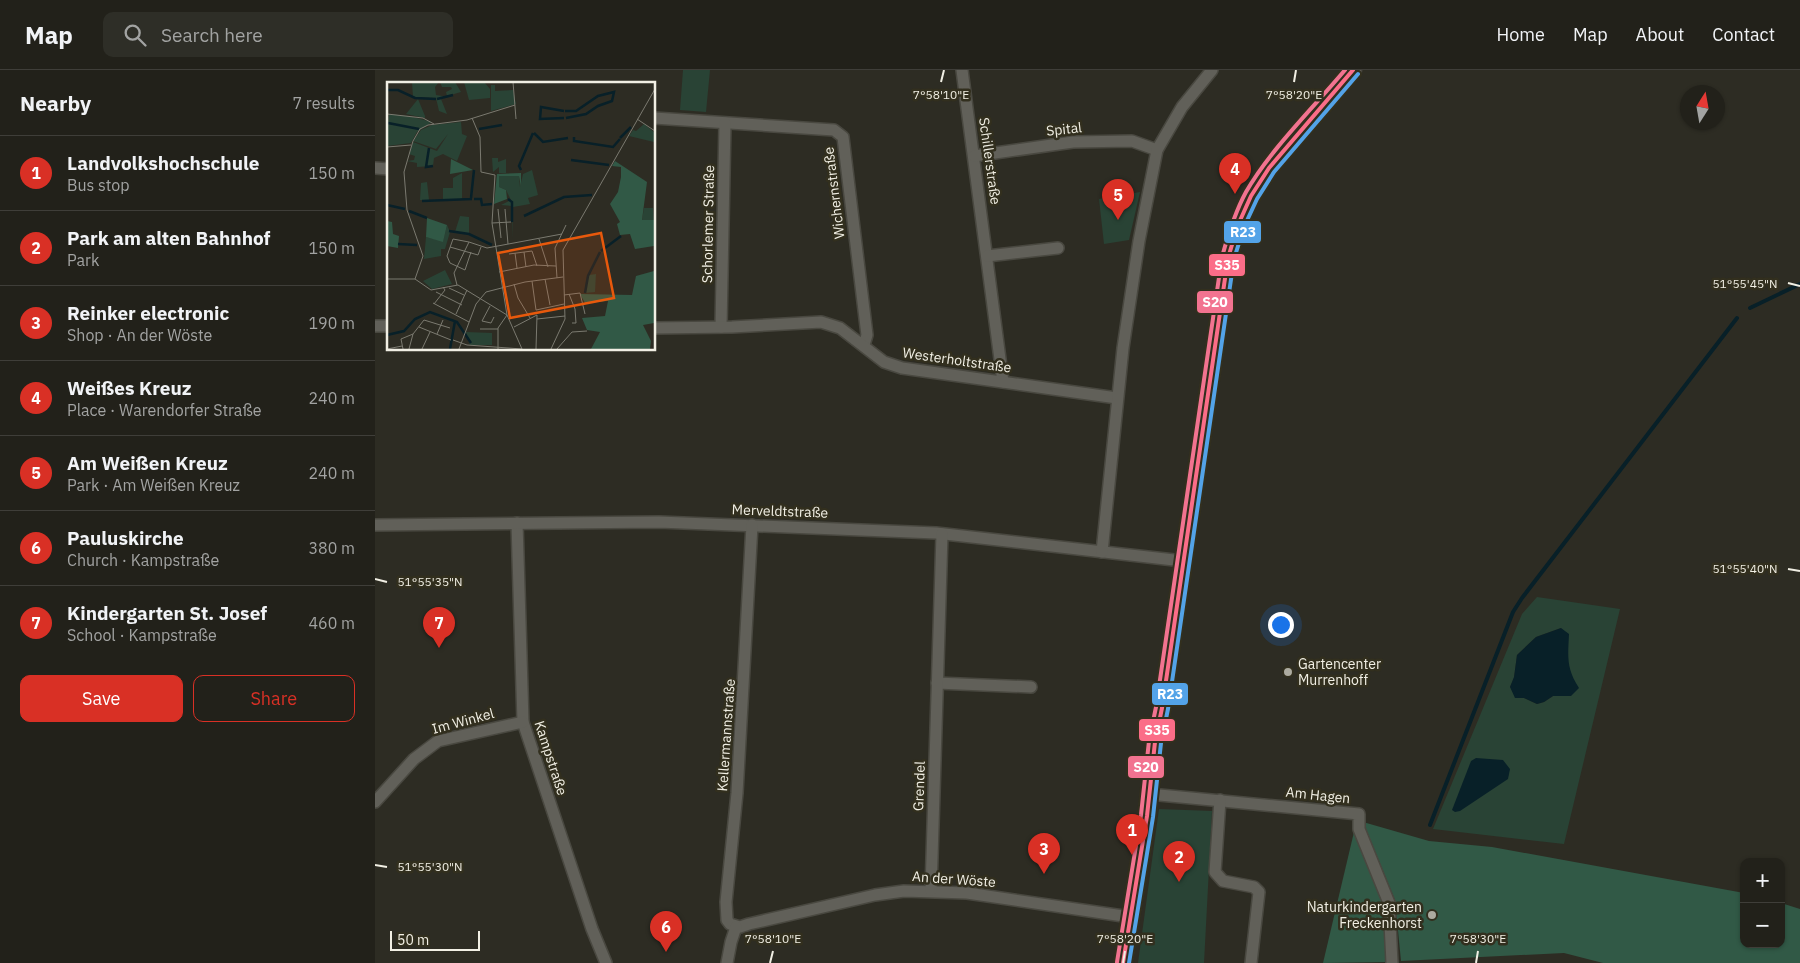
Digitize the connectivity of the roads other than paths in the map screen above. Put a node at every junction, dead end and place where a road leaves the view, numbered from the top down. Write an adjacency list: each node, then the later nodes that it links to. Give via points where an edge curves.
1 (962, 70): 7 (street, Schillerstraße)
2 (1212, 70): 6 (street, via 1182,107)
3 (1353, 70): 20 (main road, via 1269,168 1237,225 1224,282)
4 (655, 118): 5 (street, Wichernstraße)
5 (725, 123): 10 (street, Schorlemer Straße); 12 (street, Wichernstraße, via 834,130 843,137 867,335)
6 (1157, 150): 7 (street, Spital, via 1132,141 1073,142); 14 (street, via 1139,241)
7 (974, 156): 9 (street, Schillerstraße)
8 (1058, 248): 9 (street)
9 (987, 256): 13 (street, Schillerstraße)
10 (721, 327): 11 (street, Westerholtstraße); 12 (street, Westerholtstraße, via 821,322 840,328)
11 (655, 328)
12 (864, 345): 13 (street, Westerholtstraße, via 884,362 902,368)
13 (1003, 382): 14 (street, Westerholtstraße)
14 (1117, 398): 19 (street)
15 (517, 523): 16 (street, Merveldtstraße); 17 (street, Merveldtstraße); 23 (street, Kampstraße)
16 (375, 525)
17 (752, 525): 18 (street, Merveldtstraße); 29 (street, Kellermannstraße, via 737,793 726,902 727,920)
18 (942, 534): 19 (street, Merveldtstraße); 21 (street, Grendel)
19 (1102, 552): 20 (street, Merveldtstraße)
20 (1183, 561): 24 (main road)
21 (937, 683): 22 (street); 27 (street, Grendel)
22 (1031, 687)
23 (523, 722): 26 (street, Im Winkel, via 438,741 414,759); 30 (street, Kampstraße)
24 (1149, 794): 25 (street, Am Hagen); 28 (main road)
25 (1221, 800): 33 (street, via 1215,872 1223,881 1254,887 1259,892); 34 (street, Am Hagen, via 1359,814 1359,829 1389,903)
26 (375, 802)
27 (931, 890): 28 (street, An der Wöste); 29 (street, An der Wöste, via 875,895 744,927)
28 (1130, 917): 32 (main road)
29 (736, 926): 31 (street)
30 (606, 963)
31 (727, 963)
32 (1123, 963)
33 (1251, 963)
34 (1392, 963)

